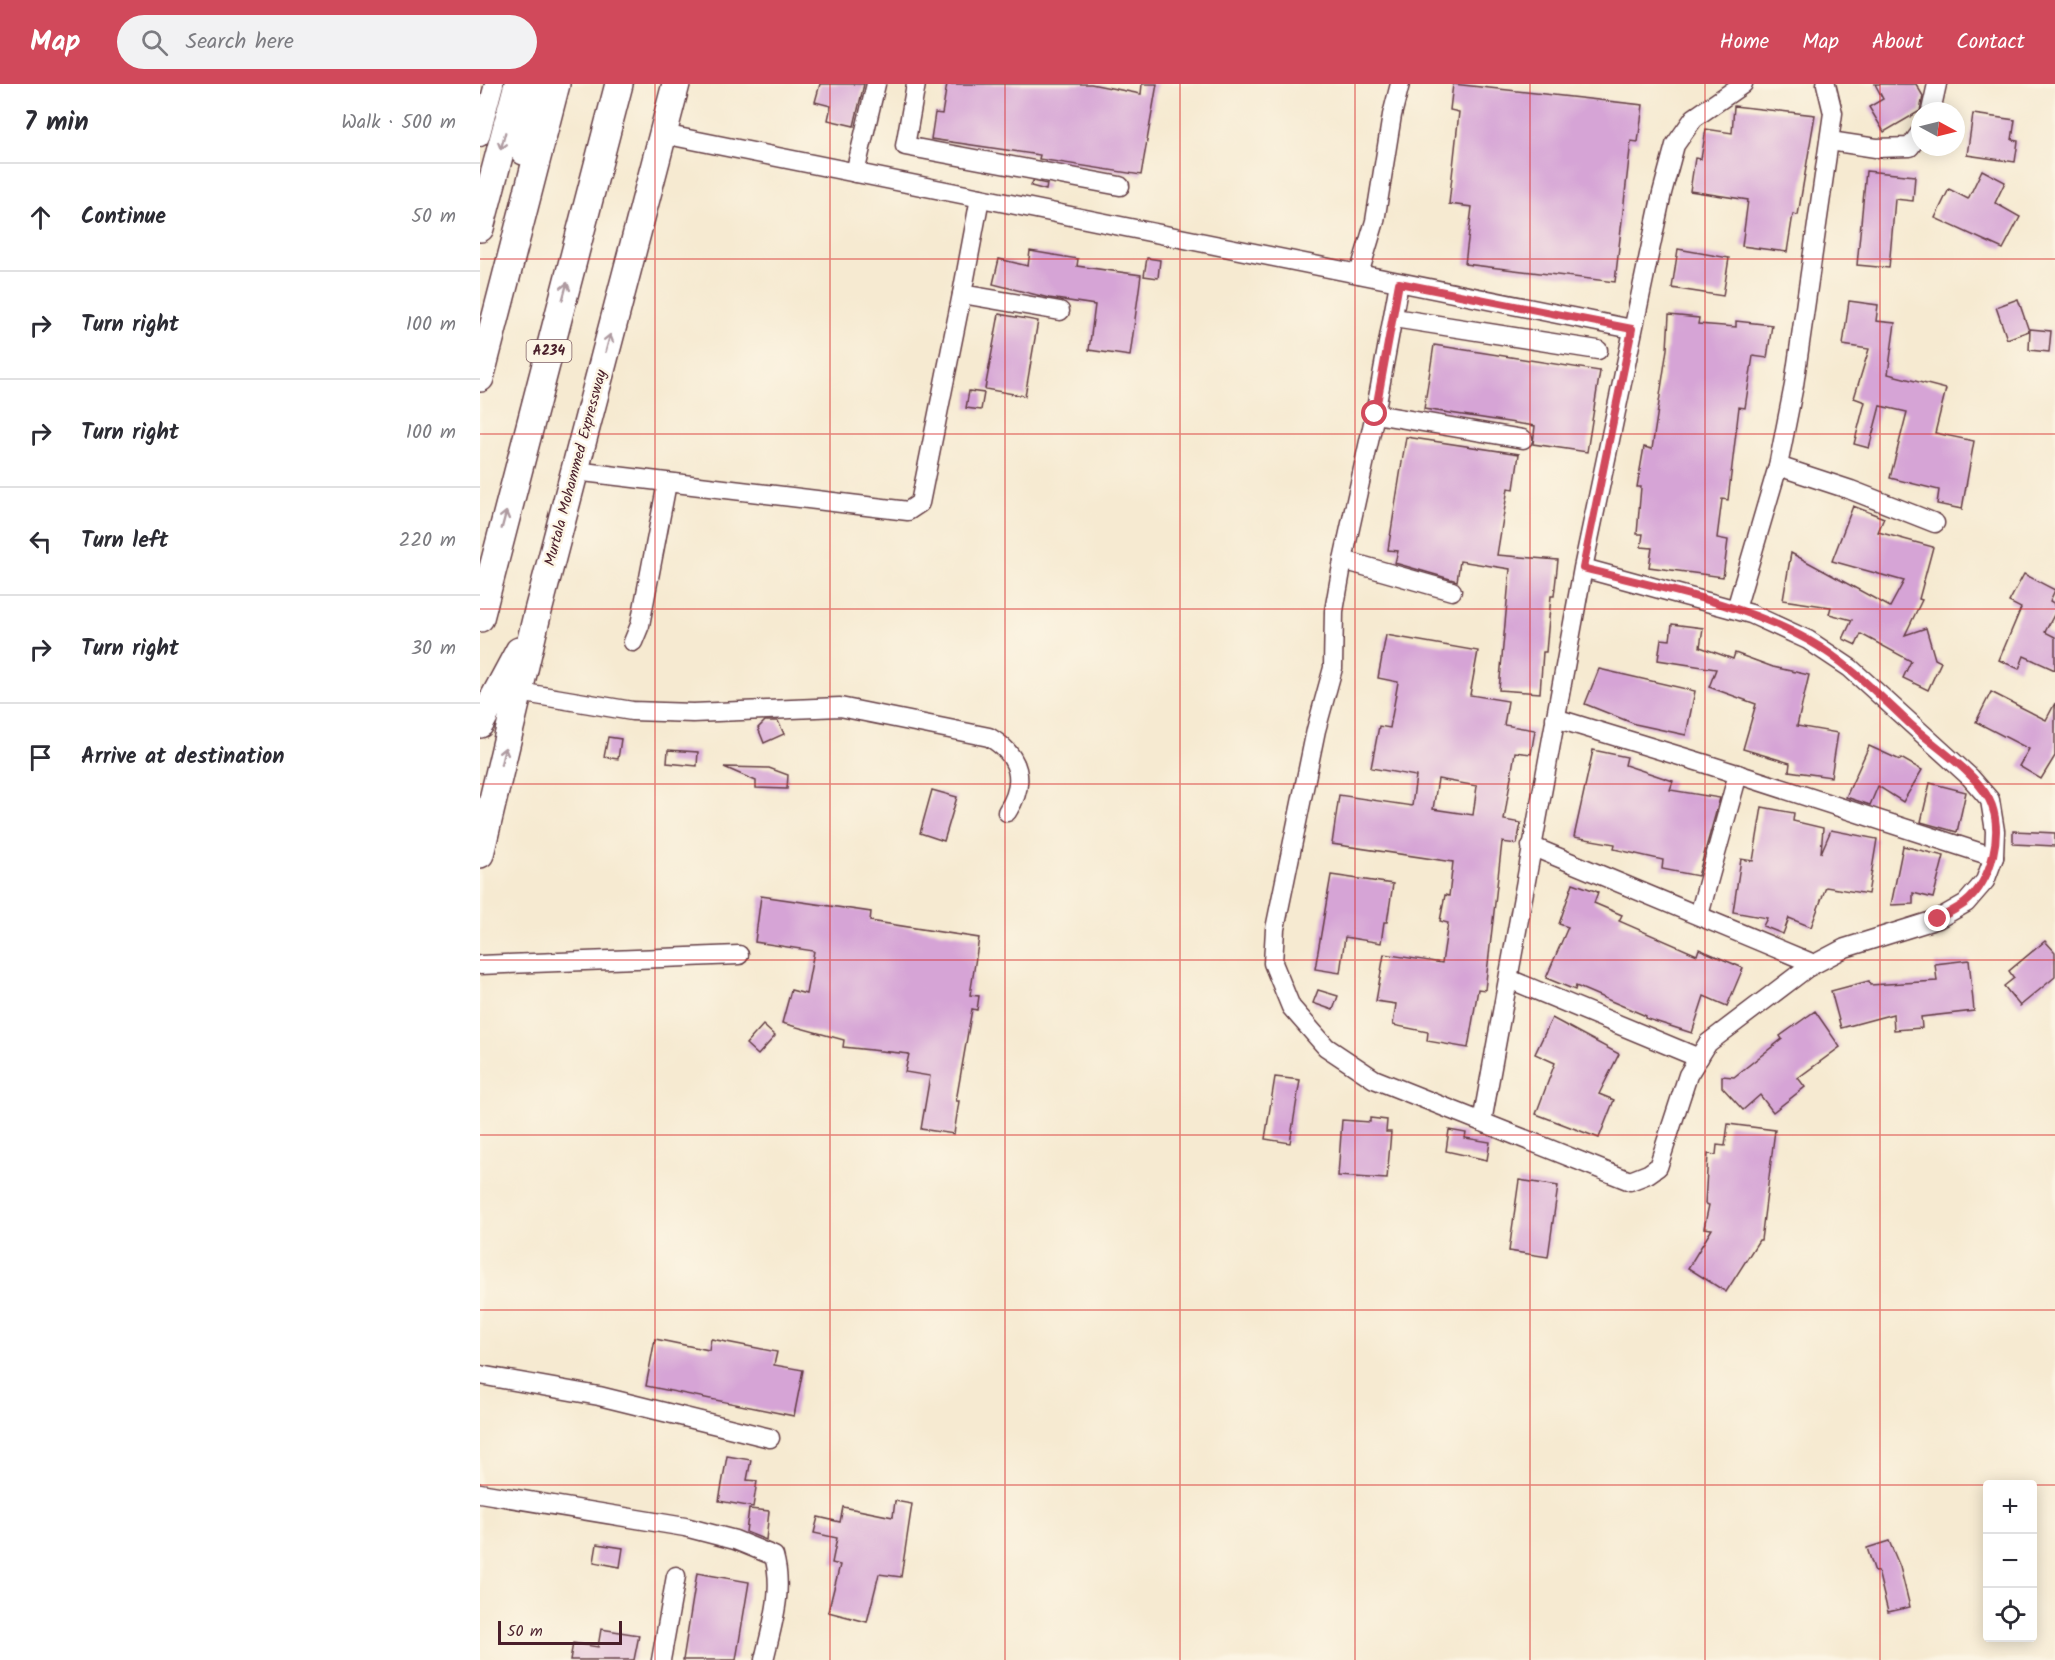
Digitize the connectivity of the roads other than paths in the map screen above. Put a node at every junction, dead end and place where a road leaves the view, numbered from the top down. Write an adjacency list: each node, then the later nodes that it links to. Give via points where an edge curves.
1 (494, 84): 16 (street)
2 (518, 84): 22 (highway, one-way to 22)
3 (531, 84): 23 (highway)
4 (556, 84): 23 (highway)
5 (619, 84): 43 (highway, A234, one-way to 5)
6 (676, 84): 15 (highway, Murtala Mohammed Expressway)
7 (876, 84): 19 (street)
8 (916, 84): 20 (street, via 905,146)
9 (1400, 84): 24 (street, via 1375,221)
10 (1743, 84): 13 (street)
11 (1826, 84): 17 (street, via 1833,113)
12 (1937, 84): 14 (street)
13 (1718, 91): 29 (street, via 1675,145)
14 (1933, 102)
15 (663, 134): 19 (street); 35 (highway, Murtala Mohammed Expressway, one-way to 15)
16 (480, 137)
17 (1830, 141): 18 (street, via 1876,147); 34 (street)
18 (1911, 146)
19 (855, 173): 21 (street)
20 (1120, 186)
21 (980, 198): 24 (street); 26 (street)
22 (480, 228)
23 (516, 235): 31 (highway)
24 (1359, 274): 25 (street)
25 (1399, 283): 28 (street); 29 (street)
26 (962, 294): 27 (street); 36 (street, via 920,503 908,511)
27 (1060, 311)
28 (1394, 318): 30 (street); 32 (street)
29 (1632, 329): 39 (street)
30 (1598, 350)
31 (480, 378)
32 (1375, 414): 33 (street); 38 (street)
33 (1523, 439)
34 (1778, 466): 37 (street); 41 (street)
35 (575, 471): 36 (street); 42 (highway, Murtala Mohammed Expressway)
36 (667, 483): 44 (street, via 640,625)
37 (1935, 523)
38 (1343, 560): 40 (street); 59 (street, via 1334,611 1333,668 1316,730 1275,929 1273,963 1291,1007 1326,1047 1374,1079)
39 (1583, 568): 41 (street); 46 (street)
40 (1452, 591)
41 (1736, 609): 52 (street, via 1808,640 1850,668 1971,777 1989,800 1995,831)
42 (537, 615): 45 (highway, Murtala Mohammed Expressway); 47 (highway)
43 (480, 618)
44 (633, 642)
45 (519, 692): 49 (street, via 632,711 840,708 989,737 1004,746 1018,772 1019,785); 51 (highway, Murtala Mohammed Expressway, one-way to 45)
46 (1555, 718): 48 (street); 50 (street)
47 (480, 724)
48 (1738, 774): 52 (street); 53 (street)
49 (1007, 812)
50 (1531, 846): 53 (street); 57 (street)
51 (480, 854)
52 (1994, 857): 55 (street, via 1985,881 1966,903 1938,919 1845,948)
53 (1699, 915): 55 (street)
54 (739, 955): 56 (street)
55 (1814, 964): 58 (street, via 1708,1043)
56 (480, 965)
57 (1509, 980): 58 (street); 59 (street)
58 (1699, 1058): 59 (street, via 1688,1075 1658,1167 1630,1181)
59 (1482, 1122)
60 (480, 1375): 61 (street, via 599,1396)
61 (770, 1438)
62 (480, 1493): 65 (street, via 685,1527 735,1540 774,1556 779,1590)
63 (676, 1576): 64 (street)
64 (661, 1660)
65 (764, 1660)

